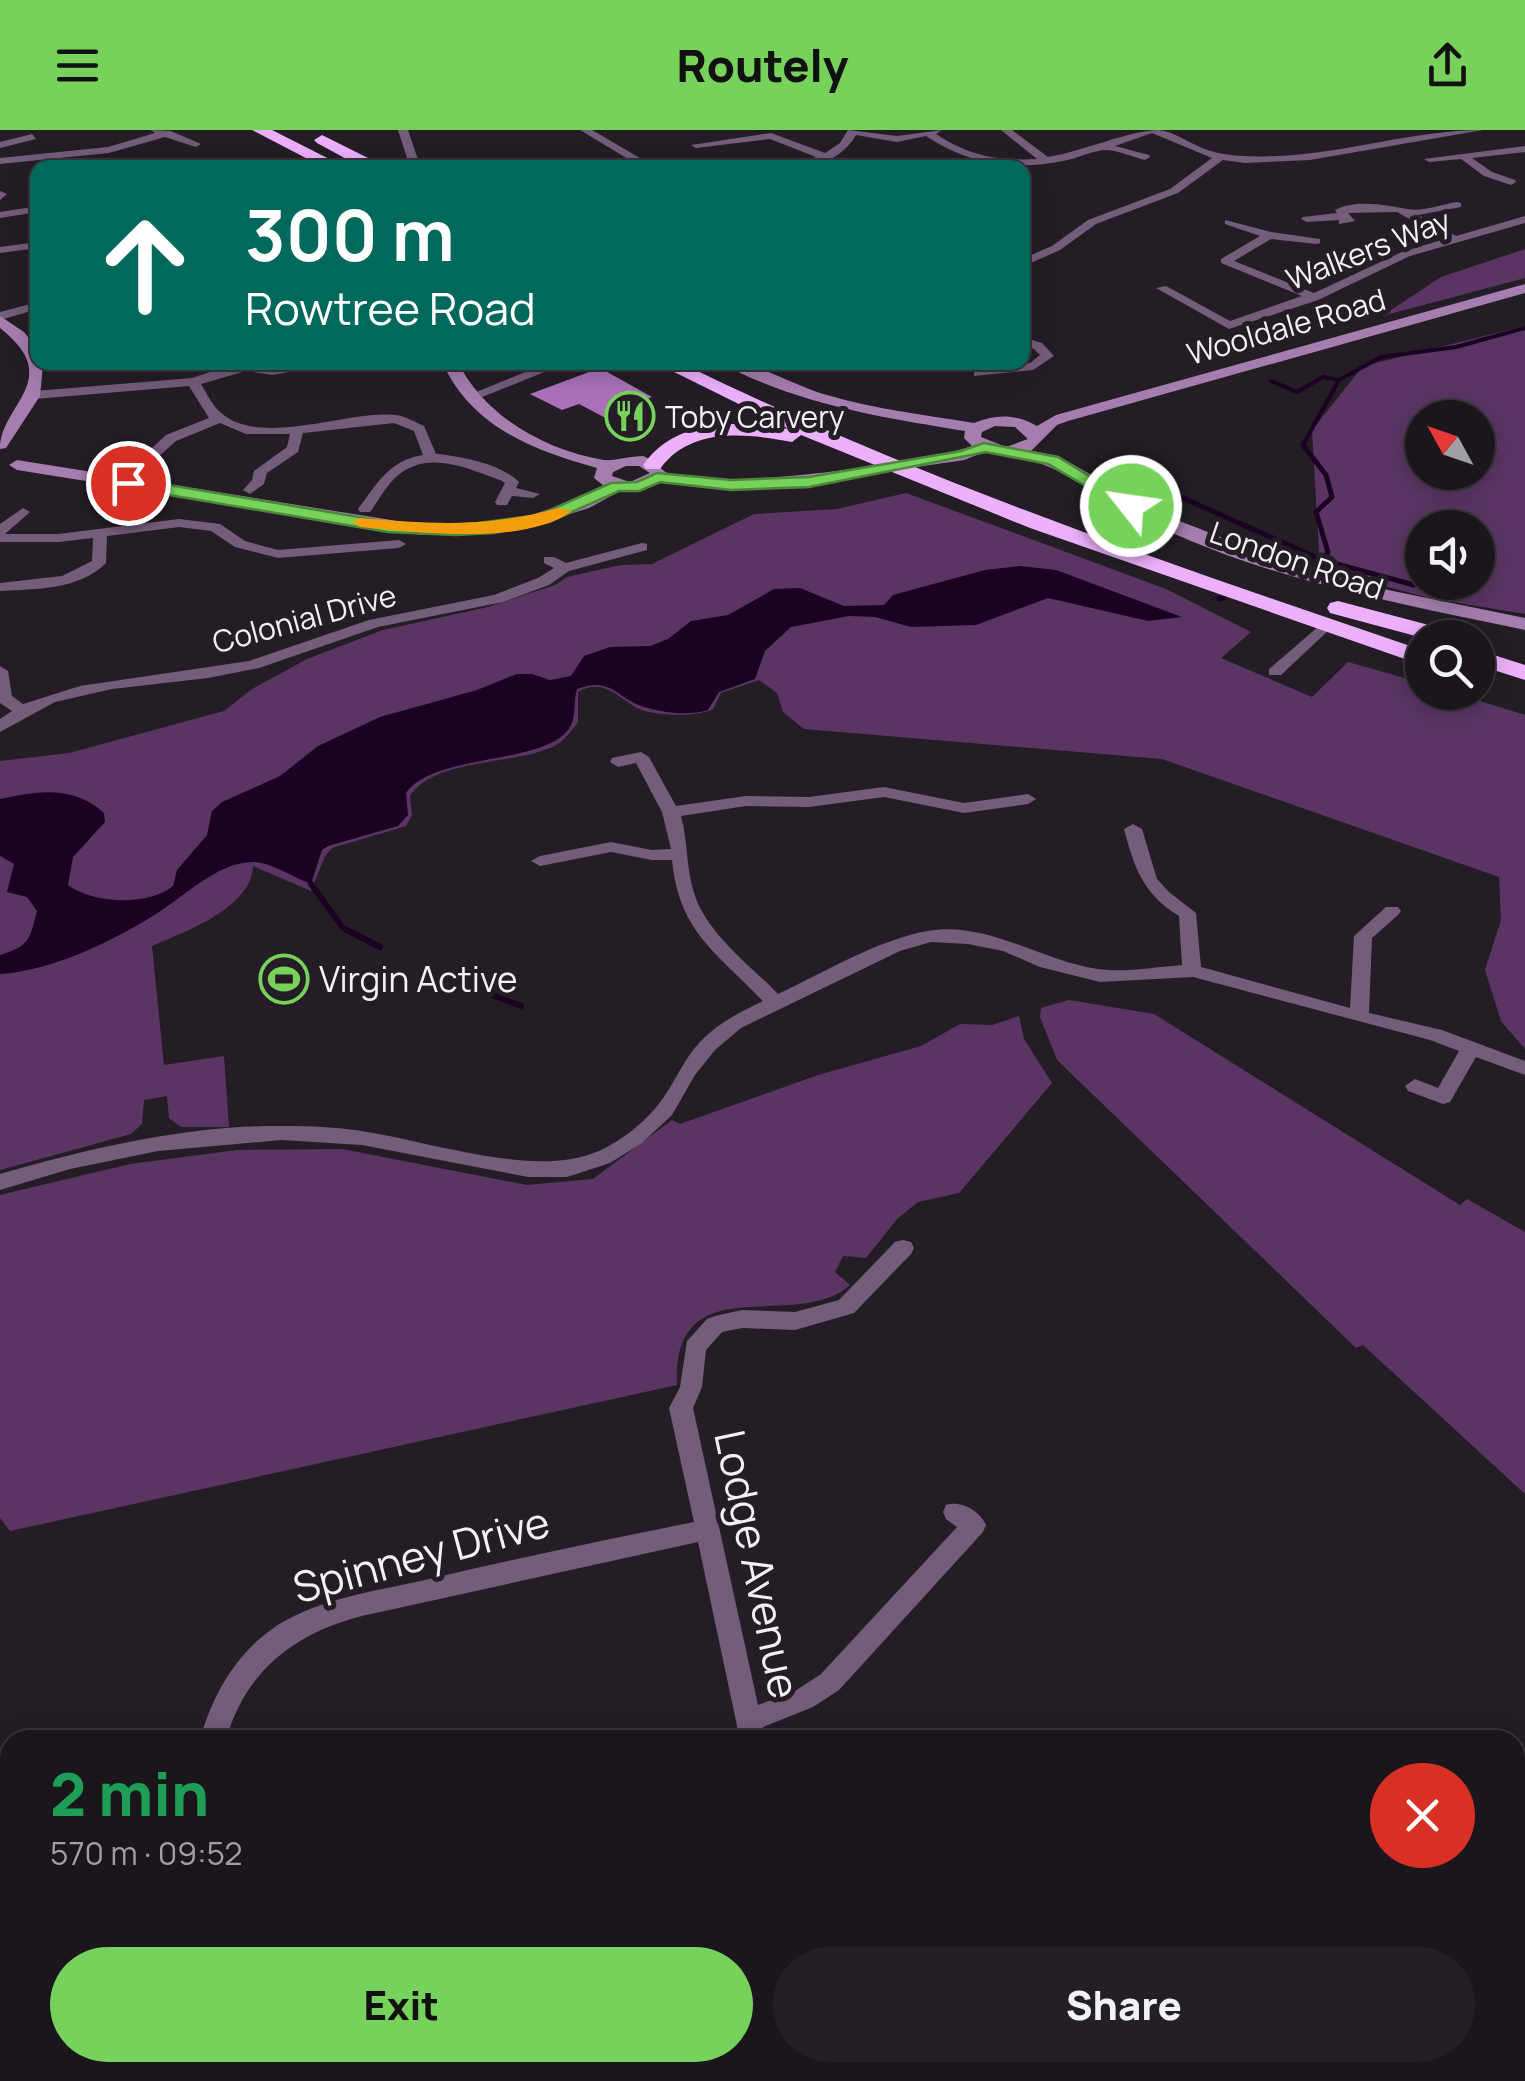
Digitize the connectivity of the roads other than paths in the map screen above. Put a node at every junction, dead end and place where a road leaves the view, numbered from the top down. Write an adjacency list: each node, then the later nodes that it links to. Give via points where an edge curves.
1 (154, 130): 11 (street)
2 (260, 130): 25 (highway)
3 (301, 130): 26 (highway)
4 (403, 130): 27 (street)
5 (585, 130): 28 (street)
6 (851, 130): 13 (street); 20 (street, via 846,143)
7 (1006, 130): 32 (street)
8 (1152, 130): 17 (street); 21 (street)
9 (1478, 130): 21 (street, via 1301,156)
10 (934, 132): 13 (street); 16 (street)
11 (167, 133): 14 (street); 19 (street, via 109,150)
12 (32, 137): 19 (street)
13 (896, 139): 16 (street)
14 (196, 144)
15 (696, 145): 20 (street, via 771,136)
16 (942, 145): 30 (street, via 976,158)
17 (1105, 147): 22 (street); 32 (street)
18 (1525, 149): 23 (street)
19 (2, 154)
20 (825, 157): 29 (street)
21 (1220, 157): 49 (street, via 1174,190 1092,222)
22 (1145, 158)
23 (1466, 158): 24 (street); 33 (street, via 1490,179)
24 (1428, 159)
25 (322, 160)
26 (360, 160)
27 (414, 160)
28 (638, 160)
29 (818, 160)
30 (1012, 160)
31 (1030, 161): 32 (street)
32 (1048, 162)
33 (1511, 182)
34 (2, 205): 36 (street)
35 (1457, 205): 38 (street)
36 (30, 208)
37 (1325, 211): 39 (street)
38 (1409, 213): 39 (street, via 1380,207); 44 (street)
39 (1343, 216): 40 (street)
40 (1307, 219)
41 (1525, 219): 44 (street, Walkers Way)
42 (1229, 222): 43 (street)
43 (1269, 235): 45 (street); 53 (street, via 1224,259)
44 (1456, 240): 53 (street, Walkers Way, via 1394,259)
45 (1316, 241)
46 (30, 246): 47 (street)
47 (16, 248): 48 (street); 50 (street)
48 (0, 250)
49 (1030, 260)
50 (16, 266)
51 (1162, 288): 53 (street, Walkers Way, via 1228,325)
52 (1525, 288): 71 (street, Wooldale Road)
53 (1314, 297)
54 (30, 307): 55 (street)
55 (0, 318): 57 (street)
56 (1030, 344): 58 (street, via 1048,356)
57 (30, 351)
58 (1030, 366)
59 (34, 370): 69 (street)
60 (231, 370): 68 (street)
61 (455, 370): 70 (street)
62 (542, 370): 70 (street)
63 (678, 370): 90 (highway, London Road)
64 (723, 370): 103 (highway, London Road, via 984,484)
65 (746, 370): 75 (street, via 800,392)
66 (1002, 370): 67 (street)
67 (978, 373)
68 (194, 382): 69 (street); 73 (street, via 200,402)
69 (35, 395): 78 (street)
70 (470, 397): 80 (street, via 506,426)
71 (1088, 411): 72 (street, Wooldale Road); 87 (street, via 1059,431 1058,444)
72 (1062, 418): 74 (street, Wooldale Road); 77 (street, Wooldale Road)
73 (217, 419): 76 (street, via 261,432); 83 (street, via 171,438)
74 (1012, 421): 75 (street, Wooldale Road); 77 (street)
75 (975, 428): 79 (street, via 972,438)
76 (297, 432): 81 (street, via 386,418 424,435); 92 (street, via 293,449 261,471)
77 (1037, 437): 79 (street, Wooldale Road, via 1022,450); 82 (street)
78 (0, 446): 84 (street, via 18,454)
79 (994, 449): 82 (street); 86 (street, Wooldale Road, via 835,478 731,485)
80 (566, 454): 85 (street); 95 (street, via 591,482)
81 (430, 456): 94 (street, via 508,478 506,497); 96 (street, via 400,466)
82 (1052, 460): 87 (street)
83 (144, 463)
84 (18, 465): 88 (street); 95 (street, via 422,530 518,525)
85 (608, 466): 86 (street, via 634,460); 89 (street, via 603,478)
86 (655, 471): 89 (street, via 639,486); 90 (highway, via 658,455 678,441 757,430 797,437)
87 (1076, 474): 104 (street, via 1153,517 1272,563 1384,596)
88 (0, 475)
89 (617, 486): 95 (street)
90 (936, 486): 103 (highway, London Road)
91 (233, 487): 92 (street)
92 (250, 490): 93 (street)
93 (267, 493)
94 (533, 494)
95 (584, 504)
96 (365, 510)
97 (23, 512): 98 (street)
98 (0, 534): 99 (street)
99 (100, 535): 101 (street, via 178,523 214,527 258,552); 102 (street, via 99,563 89,572)
100 (642, 547): 116 (street, Colonial Drive, via 557,564 547,581 486,601 376,622 280,658 67,695)
101 (391, 549)
102 (0, 587)
103 (1332, 617): 105 (highway); 106 (highway, London Road); 107 (highway, London Road); 112 (street)
104 (1525, 624)
105 (1405, 630)
106 (1405, 634)
107 (1405, 650)
108 (1495, 650): 109 (highway)
109 (1525, 658)
110 (1495, 663): 113 (highway)
111 (0, 671): 116 (street, via 4,698)
112 (1275, 672)
113 (1525, 674)
114 (1495, 683): 115 (highway)
115 (1525, 694)
116 (22, 711): 117 (street, Colonial Drive)
117 (0, 727)
118 (618, 762): 120 (street, via 641,757)
119 (1028, 798): 120 (street, via 964,808 884,792)
120 (671, 812): 122 (street)
121 (1133, 829): 125 (street, via 1146,881 1187,914)
122 (680, 854): 123 (street, via 611,847); 126 (street, via 697,922)
123 (540, 862)
124 (1392, 911): 127 (street, via 1363,936)
125 (1192, 971): 126 (street, via 1100,976 1008,946 930,936); 127 (street)
126 (774, 1002): 131 (street, via 708,1045 636,1138 568,1169 528,1170 362,1138 282,1133 158,1144)
127 (1359, 1013): 128 (street)
128 (1471, 1048): 129 (street); 130 (street, via 1442,1097)
129 (1525, 1068)
130 (1415, 1086)
131 (0, 1182)
132 (903, 1248): 134 (street, Lodge Avenue, via 846,1307 795,1321 742,1319 715,1325 700,1338 680,1408)
133 (954, 1512): 136 (street, via 974,1526 830,1682)
134 (706, 1530): 135 (street, Spinney Drive, via 320,1616 278,1639 243,1674); 136 (street, Lodge Avenue)
135 (215, 1730)
136 (752, 1730)

